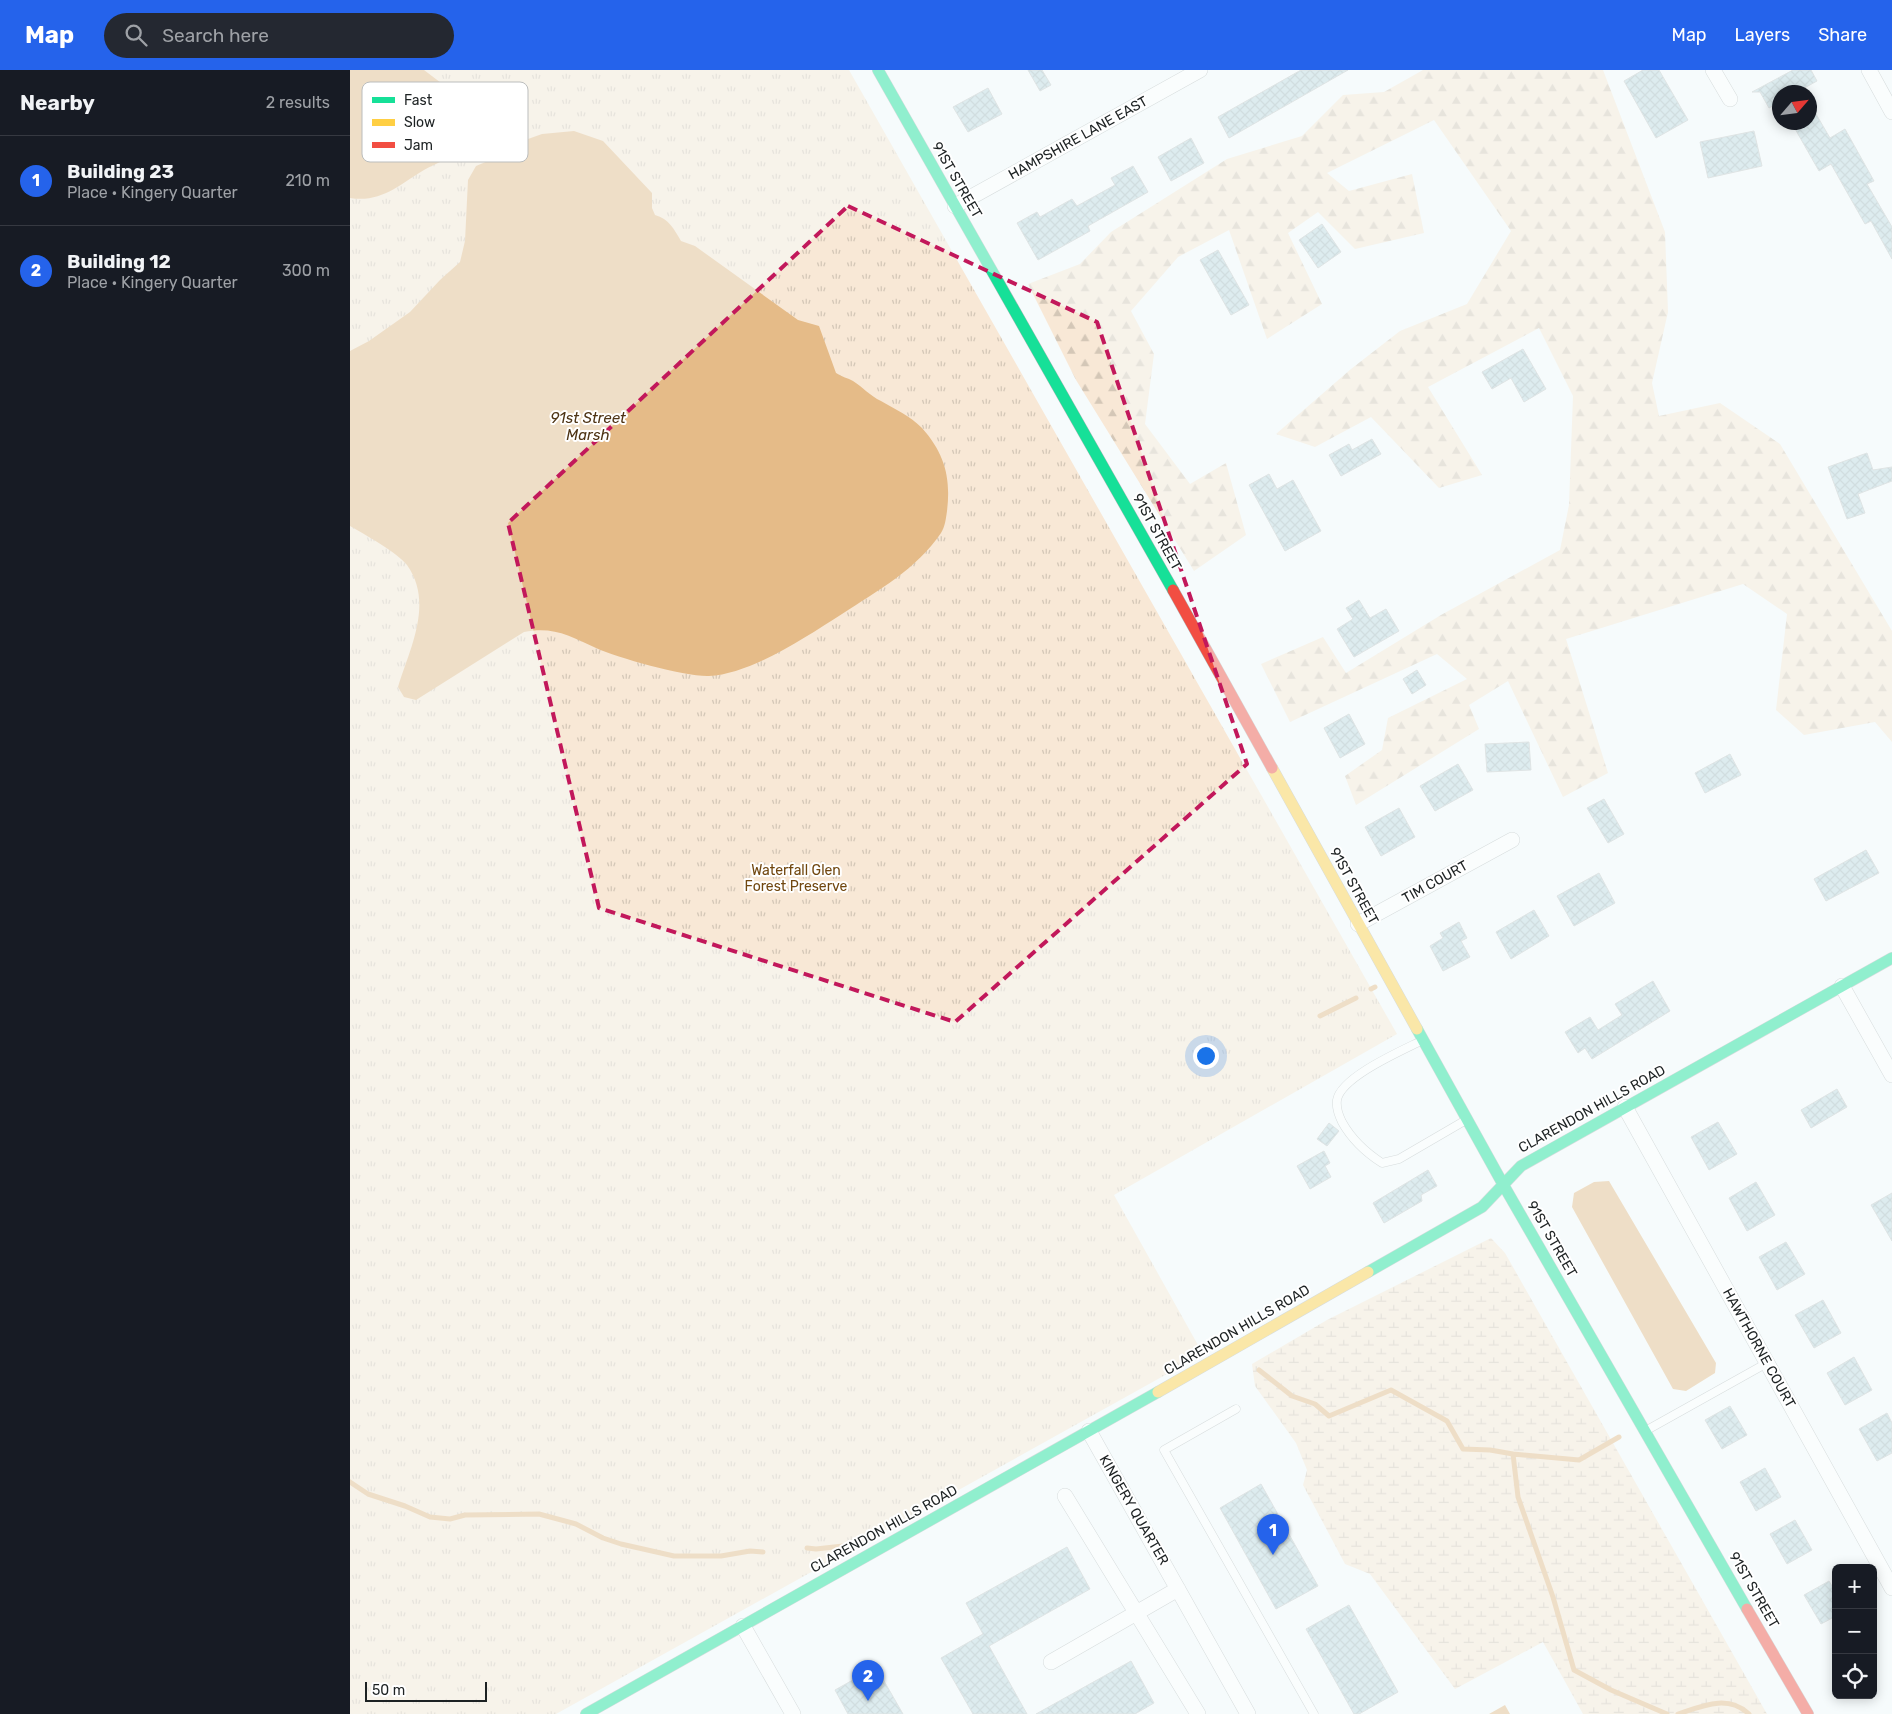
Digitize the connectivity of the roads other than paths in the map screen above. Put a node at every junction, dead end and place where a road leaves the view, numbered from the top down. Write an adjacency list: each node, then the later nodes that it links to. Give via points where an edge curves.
1 (878, 70): 7 (main road, 91ST STREET)
2 (1200, 70): 7 (street, HAMPSHIRE LANE EAST)
3 (1713, 70): 5 (street)
4 (1868, 70): 6 (street)
5 (1730, 99)
6 (1892, 112)
7 (955, 206): 9 (main road, 91ST STREET)
8 (1512, 840): 9 (street, TIM COURT)
9 (1358, 924): 12 (main road, 91ST STREET)
10 (1892, 958): 11 (main road, CLARENDON HILLS ROAD)
11 (1842, 986): 13 (street); 14 (main road, CLARENDON HILLS ROAD)
12 (1422, 1040): 15 (main road, 91ST STREET); 15 (lane, via 1361,1073 1342,1088 1337,1100 1338,1114 1349,1135 1366,1153 1382,1163 1399,1159)
13 (1892, 1075)
14 (1625, 1108): 16 (main road, CLARENDON HILLS ROAD, via 1521,1166); 17 (street, HAWTHORNE COURT)
15 (1467, 1119): 16 (main road, 91ST STREET)
16 (1504, 1186): 19 (main road, 91ST STREET); 20 (main road, CLARENDON HILLS ROAD, via 1482,1207)
17 (1767, 1362): 19 (lane); 22 (street, HAWTHORNE COURT)
18 (1236, 1410): 31 (lane, via 1164,1450)
19 (1645, 1431): 32 (main road, 91ST STREET)
20 (1089, 1432): 23 (street, KINGERY QUARTER); 25 (main road, CLARENDON HILLS ROAD)
21 (1065, 1496): 24 (street)
22 (1892, 1588)
23 (1178, 1589): 24 (street); 27 (street, KINGERY QUARTER)
24 (1138, 1612): 26 (street); 30 (street)
25 (742, 1626): 28 (main road, CLARENDON HILLS ROAD); 29 (street)
26 (1051, 1662)
27 (1242, 1712)
28 (586, 1714)
29 (793, 1714)
30 (1198, 1714)
31 (1314, 1714)
32 (1808, 1714)

